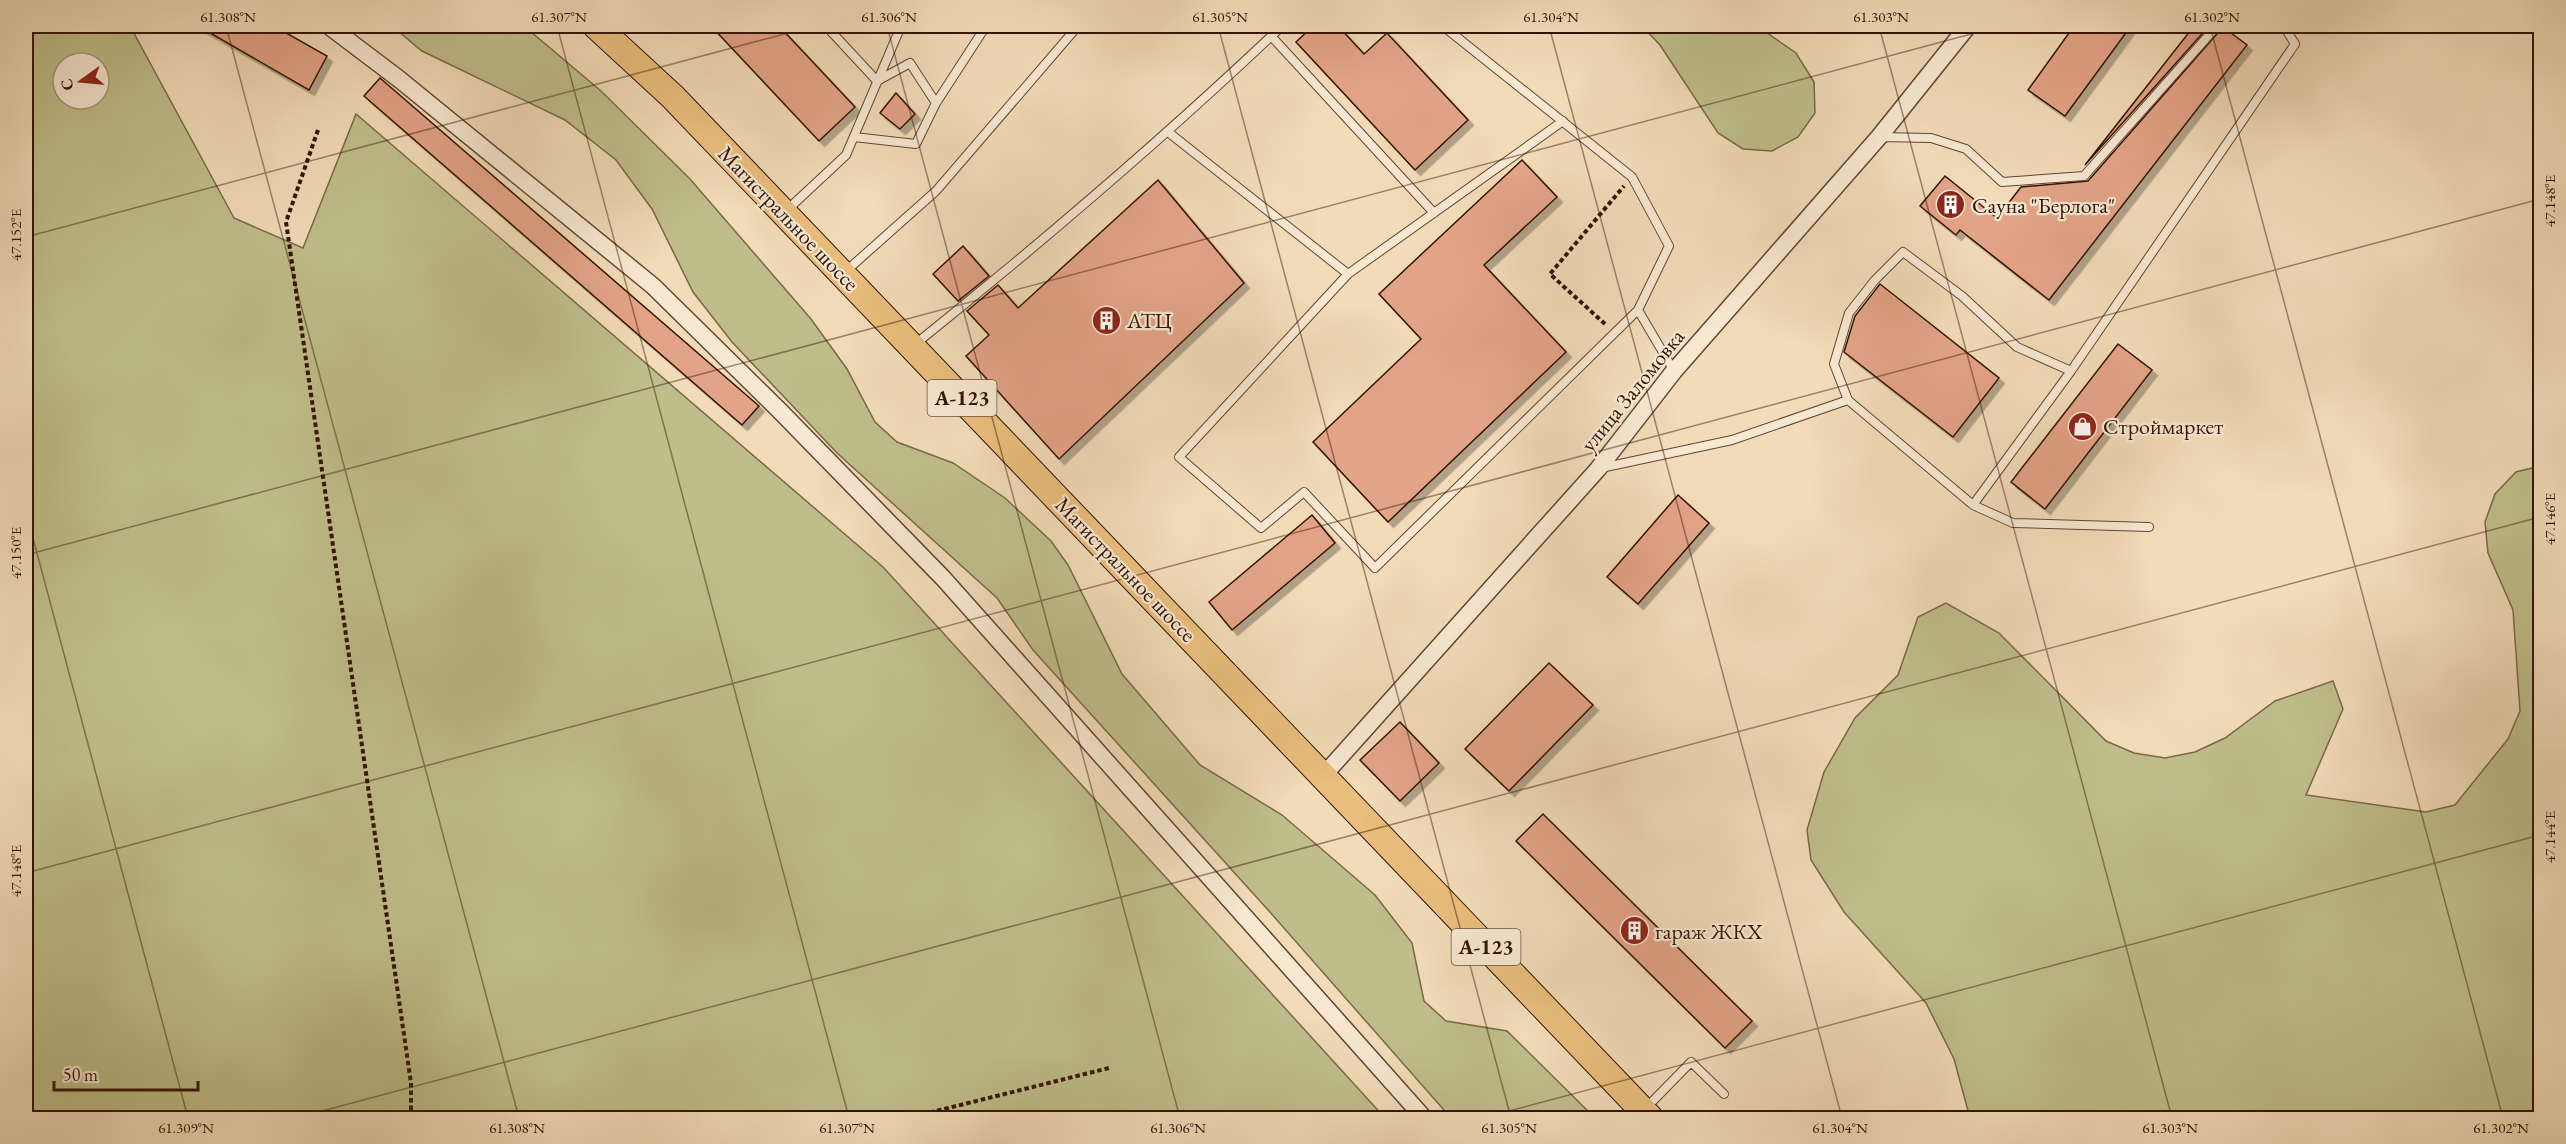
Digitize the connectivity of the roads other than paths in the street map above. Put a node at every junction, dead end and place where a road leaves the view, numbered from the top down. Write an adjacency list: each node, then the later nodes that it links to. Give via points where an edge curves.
1 (329, 26): 34 (street, via 652,286 779,410 943,578)
2 (596, 26): 20 (main road, Магистральное шоссе / А-123, via 673,97)
3 (826, 26): 13 (lane)
4 (901, 26): 13 (lane)
5 (986, 26): 14 (lane)
6 (1078, 26): 22 (lane, via 936,191)
7 (1282, 26): 12 (lane)
8 (1443, 26): 15 (lane)
9 (1968, 26): 18 (street, улица Заломовка)
10 (2217, 26): 18 (lane, via 2084,176 2002,182 1966,149 1931,138)
11 (2284, 26): 26 (lane, via 2295,44)
12 (1271, 36): 16 (lane); 19 (lane)
13 (877, 81): 14 (lane, via 910,63); 17 (lane)
14 (936, 103): 17 (lane, via 916,144)
15 (1563, 121): 19 (lane); 23 (lane, via 1632,177 1669,246)
16 (1168, 132): 21 (lane); 24 (lane)
17 (854, 137): 20 (lane, via 846,155)
18 (1879, 137): 25 (street, улица Заломовка)
19 (1434, 213): 21 (lane)
20 (784, 214): 22 (main road, Магистральное шоссе / А-123)
21 (1348, 274): 23 (lane, via 1179,457 1261,528 1305,492 1375,568)
22 (843, 275): 24 (main road, Магистральное шоссе / А-123)
23 (1638, 310): 25 (lane)
24 (913, 346): 31 (main road, Магистральное шоссе / А-123)
25 (1674, 371): 28 (street, улица Заломовка)
26 (2071, 371): 27 (lane, via 2017,347 1962,296 1903,252 1849,313 1834,364); 29 (lane)
27 (1848, 400): 28 (lane, via 1732,440); 29 (lane)
28 (1598, 469): 31 (street, улица Заломовка)
29 (1973, 505): 30 (lane, via 2013,523)
30 (2149, 527)
31 (1323, 776): 33 (main road, Магистральное шоссе / А-123)
32 (1724, 1094): 33 (lane, via 1691,1062)
33 (1646, 1115)
34 (1424, 1119)

